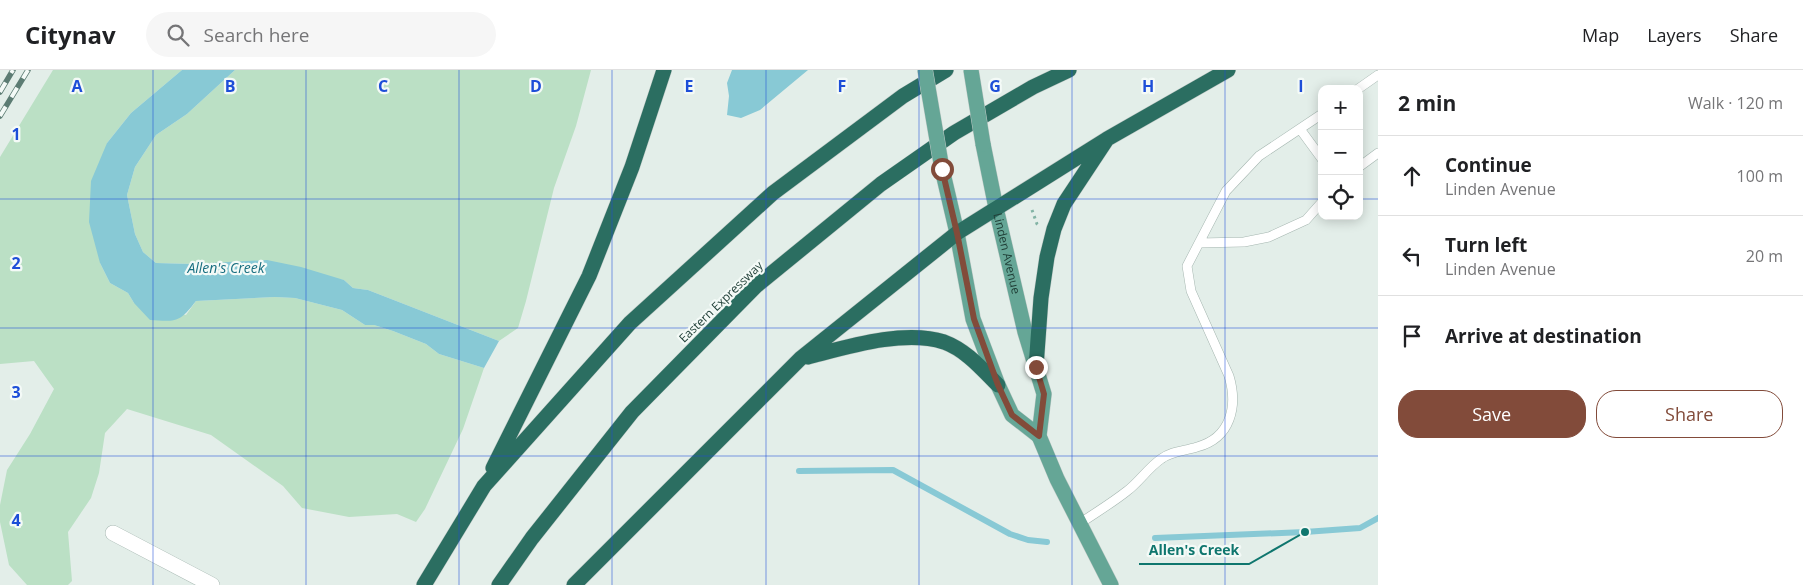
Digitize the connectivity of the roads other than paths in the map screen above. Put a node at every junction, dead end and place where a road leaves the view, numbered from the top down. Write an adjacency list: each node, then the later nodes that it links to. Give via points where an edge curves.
1 (664, 70): 23 (highway, via 632,167 588,276)
2 (925, 70): 17 (main road, Linden Avenue, bridge)
3 (946, 70): 23 (highway, via 902,96 773,193 630,323)
4 (971, 70): 16 (main road, Linden Avenue, bridge)
5 (1069, 70): 28 (highway, Eastern Expressway, via 954,133 880,184 756,286 632,412)
6 (1228, 70): 11 (highway)
7 (1378, 75): 8 (lane)
8 (1363, 86)
9 (1318, 117): 10 (lane)
10 (1300, 129): 12 (lane); 18 (lane, via 1259,156 1226,192)
11 (1107, 139): 16 (highway); 20 (highway, via 1064,204 1054,229 1047,257)
12 (1318, 153)
13 (1378, 153): 14 (lane)
14 (1363, 164)
15 (1318, 206): 18 (lane, via 1306,220 1269,237 1244,242)
16 (996, 208): 17 (highway); 20 (main road, Linden Avenue)
17 (957, 233): 19 (highway); 21 (main road, Linden Avenue, via 974,319)
18 (1199, 243): 24 (lane, via 1187,266 1191,291 1229,376 1234,403 1231,416 1208,443 1161,459 1127,492)
19 (801, 358): 21 (highway, via 857,344 910,336 944,342 972,358); 29 (highway)
20 (1036, 367): 22 (main road, Linden Avenue, via 1044,394)
21 (998, 385): 22 (main road, Linden Avenue, via 1012,415)
22 (1039, 436): 24 (main road, Linden Avenue)
23 (484, 486): 27 (highway)
24 (1079, 524): 30 (main road, Linden Avenue)
25 (113, 532): 26 (street)
26 (212, 585)
27 (424, 585)
28 (499, 585)
29 (574, 585)
30 (1111, 585)

